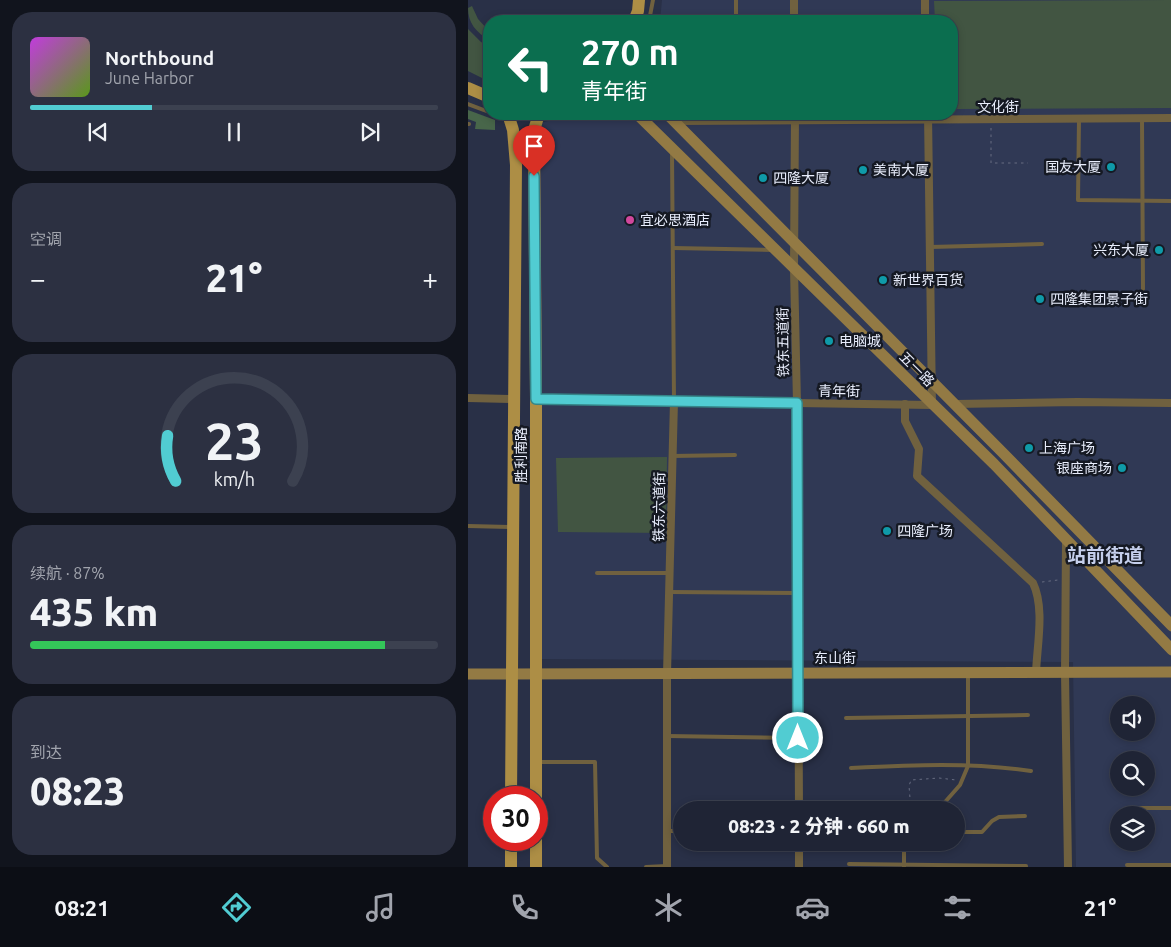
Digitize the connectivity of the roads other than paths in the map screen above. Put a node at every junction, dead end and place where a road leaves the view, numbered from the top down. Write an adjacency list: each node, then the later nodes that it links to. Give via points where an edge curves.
1 (639, 0): 6 (main road)
2 (653, 0): 7 (lane)
3 (736, 0): 8 (lane)
4 (794, 0): 9 (street)
5 (925, 0): 10 (street)
6 (636, 15)
7 (650, 15)
8 (736, 15)
9 (794, 15)
10 (925, 15)
11 (468, 88): 12 (main road)
12 (483, 94)
13 (468, 104): 14 (lane)
14 (483, 110)
15 (958, 118): 17 (street, 文化街)
16 (1172, 118): 18 (street, 文化街)
17 (1079, 119): 18 (street, 文化街); 28 (lane, via 1078,200)
18 (1142, 119): 28 (lane)
19 (510, 120): 27 (main road, 胜利南路)
20 (537, 120): 26 (main road, 胜利南路)
21 (643, 120): 25 (main road, 五一路)
22 (673, 120): 30 (main road, 五一路)
23 (795, 120): 30 (street, 铁东五道街)
24 (928, 120): 33 (street)
25 (672, 148): 32 (lane, 铁东六道街); 34 (main road, 五一路)
26 (534, 157): 27 (main road, via 530,146 522,144 517,150); 40 (main road, 胜利南路)
27 (516, 165): 39 (main road, 胜利南路)
28 (1142, 200): 29 (lane); 36 (lane)
29 (1172, 200)
30 (796, 243): 35 (street, 铁东五道街); 37 (main road, 五一路)
31 (1042, 244): 33 (lane)
32 (673, 248): 34 (lane); 41 (lane, 铁东六道街)
33 (930, 248): 37 (street)
34 (776, 250): 35 (main road, 五一路)
35 (794, 269): 42 (street, 铁东五道街); 46 (main road, 五一路)
36 (1143, 289)
37 (932, 381): 45 (main road, 五一路); 46 (street)
38 (468, 398): 39 (street)
39 (514, 399): 50 (main road, 胜利南路)
40 (536, 399): 41 (street, 青年街); 65 (main road, 胜利南路)
41 (674, 401): 42 (street, 青年街); 48 (street, 铁东六道街)
42 (797, 403): 44 (street, 青年街); 55 (street, 铁东五道街)
43 (1172, 403): 45 (street)
44 (905, 404): 46 (street, 青年街); 61 (street, via 905,421 918,449 917,476 1033,583 1039,606)
45 (955, 404): 56 (main road, 五一路)
46 (932, 405): 51 (main road, 五一路)
47 (735, 454): 48 (lane)
48 (672, 456): 53 (street, 铁东六道街)
49 (468, 526): 50 (lane)
50 (514, 527): 64 (main road, 胜利南路)
51 (1066, 540): 57 (main road, 五一路); 62 (street)
52 (597, 573): 53 (lane)
53 (670, 573): 54 (street, 铁东六道街)
54 (669, 592): 55 (lane); 66 (street, 铁东六道街)
55 (798, 593): 59 (street, 铁东五道街)
56 (1172, 626)
57 (1172, 650)
58 (1172, 672): 62 (main road, 东山街)
59 (798, 673): 60 (main road, 东山街); 66 (main road, 东山街); 71 (street, 铁东五道街)
60 (968, 673): 61 (main road, 东山街); 68 (lane)
61 (1036, 673): 62 (main road, 东山街)
62 (1066, 673): 101 (street)
63 (468, 674): 64 (main road, 东山街)
64 (511, 674): 65 (main road, 东山街); 76 (main road, 胜利南路)
65 (536, 674): 66 (main road, 东山街); 72 (main road, 胜利南路)
66 (667, 674): 70 (street, 铁东六道街)
67 (1028, 715): 68 (lane)
68 (968, 716): 69 (lane); 73 (lane)
69 (846, 718)
70 (667, 736): 71 (lane); 83 (street, 铁东六道街)
71 (798, 738): 78 (street, 铁东五道街)
72 (536, 762): 77 (main road, 胜利南路); 98 (lane, via 594,762 597,858)
73 (968, 766): 74 (lane); 75 (lane); 79 (lane, via 960,785)
74 (850, 768)
75 (1031, 771)
76 (511, 786)
77 (536, 786)
78 (798, 801)
79 (946, 801)
80 (1155, 808): 81 (lane)
81 (1172, 808)
82 (1025, 816): 85 (lane, via 999,817 982,832)
83 (667, 831): 84 (lane); 93 (street, 铁东六道街)
84 (673, 831)
85 (965, 832)
86 (511, 851): 96 (main road)
87 (536, 851): 97 (main road)
88 (799, 851): 100 (street)
89 (904, 851): 94 (lane)
90 (849, 864): 94 (lane)
91 (1127, 865): 92 (lane)
92 (1172, 865)
93 (667, 866): 99 (lane)
94 (904, 866): 95 (lane)
95 (1026, 866)
96 (511, 867)
97 (536, 867)
98 (607, 867)
99 (646, 867)
100 (799, 867)
101 (1068, 867)

